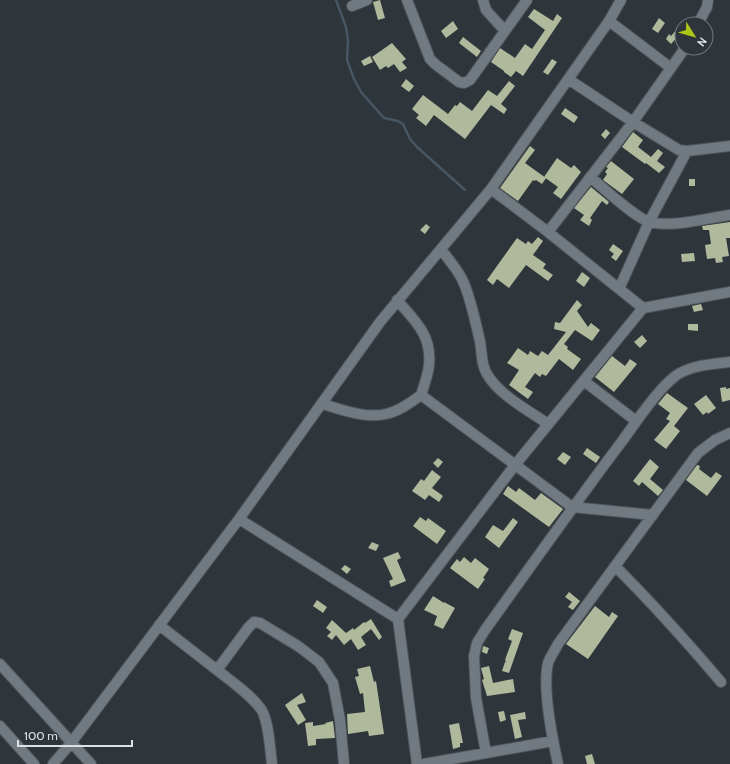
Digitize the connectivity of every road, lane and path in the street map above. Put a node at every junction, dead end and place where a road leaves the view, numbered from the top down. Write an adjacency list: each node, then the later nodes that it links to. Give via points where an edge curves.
1 (367, 0): 7 (street)
2 (407, 0): 10 (street, via 430,59 459,82 470,80)
3 (482, 0): 10 (street, via 486,10)
4 (527, 0): 10 (street)
5 (621, 0): 9 (street)
6 (708, 0): 8 (street)
7 (352, 6)
8 (702, 16)
9 (609, 21): 12 (street); 13 (street)
10 (505, 31)
11 (679, 56): 12 (street)
12 (671, 68): 14 (street)
13 (568, 79): 14 (street); 18 (street)
14 (632, 122): 16 (street, via 673,147); 17 (street)
15 (730, 146): 16 (street)
16 (687, 151): 20 (street)
17 (590, 177): 20 (street, via 631,211); 21 (street)
18 (491, 189): 21 (street); 22 (street)
19 (730, 215): 20 (street, via 668,224)
20 (649, 222): 23 (street)
21 (548, 232): 23 (street)
22 (441, 249): 25 (street); 32 (street, via 462,279 486,373 494,385)
23 (619, 289): 26 (street)
24 (730, 292): 26 (street)
25 (397, 300): 29 (street, via 425,334 429,348 429,366); 30 (street)
26 (643, 308): 28 (street)
27 (730, 362): 31 (street, via 700,366 679,373 666,384)
28 (584, 381): 31 (street); 32 (street)
29 (421, 395): 30 (street, via 406,406 386,414 369,415); 34 (street)
30 (322, 404): 37 (street)
31 (636, 421): 35 (street)
32 (548, 424): 34 (street)
33 (730, 433): 36 (street, via 715,440 698,453)
34 (515, 465): 35 (street); 39 (street)
35 (572, 507): 36 (street); 47 (street, via 478,643 474,656 476,698)
36 (653, 515): 38 (street)
37 (239, 519): 39 (street); 40 (street)
38 (615, 566): 43 (street, via 658,610); 45 (street, via 558,644 548,662 545,683)
39 (398, 619): 53 (street)
40 (159, 625): 42 (street); 46 (street)
41 (0, 664): 46 (street)
42 (217, 670): 51 (street, via 245,692 261,710 268,733); 52 (street, via 254,622 298,646 318,662 333,683)
43 (721, 682)
44 (0, 726): 48 (street)
45 (553, 741): 47 (street); 55 (street)
46 (71, 743): 49 (street); 50 (street)
47 (486, 753): 54 (street)
48 (34, 764)
49 (53, 764)
50 (91, 764)
51 (272, 764)
52 (344, 764)
53 (417, 764)
54 (424, 764)
55 (558, 764)

